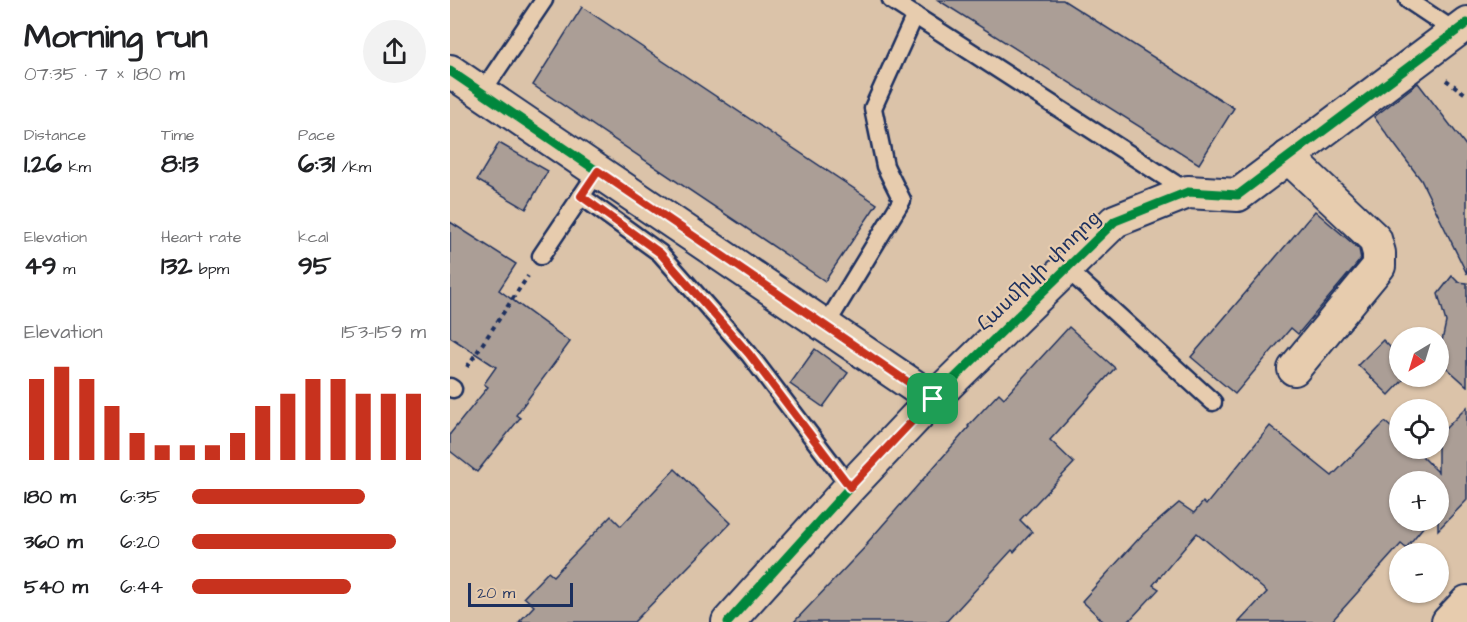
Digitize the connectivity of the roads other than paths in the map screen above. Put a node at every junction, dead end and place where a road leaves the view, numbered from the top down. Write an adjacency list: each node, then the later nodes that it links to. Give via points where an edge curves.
1 (544, 0): 7 (lane)
2 (891, 0): 4 (lane)
3 (1408, 0): 5 (lane)
4 (915, 15): 10 (lane); 13 (lane, via 873,108 885,166 902,200)
5 (1461, 27): 8 (street, Հասմիկի փողոց)
6 (450, 71): 7 (street)
7 (482, 92): 9 (street)
8 (1288, 157): 10 (street, Հասմիկի փողոց, via 1238,195); 14 (street, via 1375,239 1379,253 1379,267)
9 (589, 184): 11 (lane); 13 (street); 17 (lane, via 660,253 749,354)
10 (1188, 192): 12 (street, Հասմիկի փողոց, via 1115,221)
11 (541, 256)
12 (1067, 268): 15 (street, Հասմիկի փողոց); 16 (lane)
13 (826, 325): 15 (street)
14 (1294, 369)
15 (933, 399): 17 (street, Հասմիկի փողոց)
16 (1213, 402)
17 (850, 487): 19 (street, Հասմիկի փողոց)
18 (1467, 602): 20 (street)
19 (728, 622)
20 (1448, 622)

